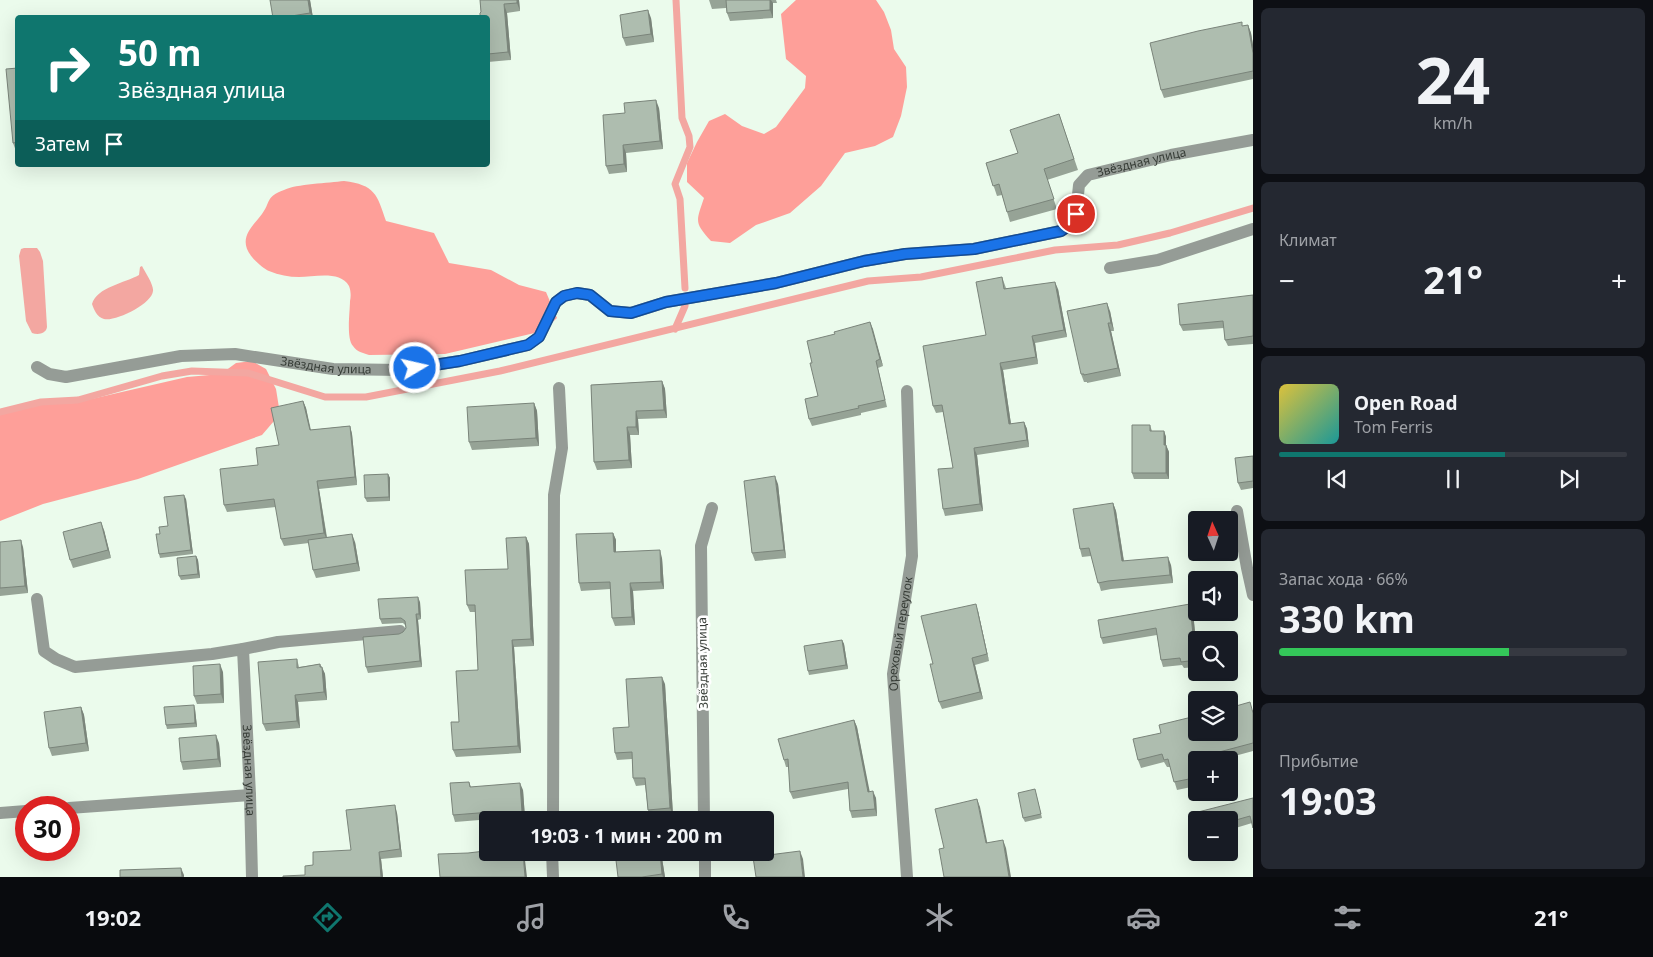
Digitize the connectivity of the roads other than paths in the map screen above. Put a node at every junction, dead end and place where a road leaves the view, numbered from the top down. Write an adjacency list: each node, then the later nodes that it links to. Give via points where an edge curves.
1 (1253, 140): 4 (street, Звёздная улица, via 1088,175 1079,185 1076,214 1071,224 1061,231 974,249 905,254 864,261 776,283 666,302 631,313 610,311 590,295 577,293 556,302 539,337 528,345 460,361 400,370 364,371 235,354 182,356 66,378)
2 (1253, 229): 3 (street, via 1158,260)
3 (1110, 268)
4 (37, 367)
5 (559, 388): 15 (street, via 562,448 554,495)
6 (907, 392): 24 (street, Ореховый переулок, via 912,556 893,674)
7 (712, 508): 16 (street, Звёздная улица, via 701,546)
8 (1238, 517): 9 (street)
9 (1253, 595)
10 (37, 599): 12 (street, via 44,651 75,667)
11 (400, 631): 12 (street, via 278,642)
12 (243, 649): 13 (street, Звёздная улица)
13 (250, 795): 14 (street); 21 (street, Звёздная улица)
14 (80, 807)
15 (553, 811)
16 (704, 811)
17 (15, 812): 18 (street)
18 (0, 813)
19 (552, 861): 22 (street)
20 (705, 861): 23 (street)
21 (252, 877)
22 (553, 877)
23 (705, 877)
24 (907, 877)

